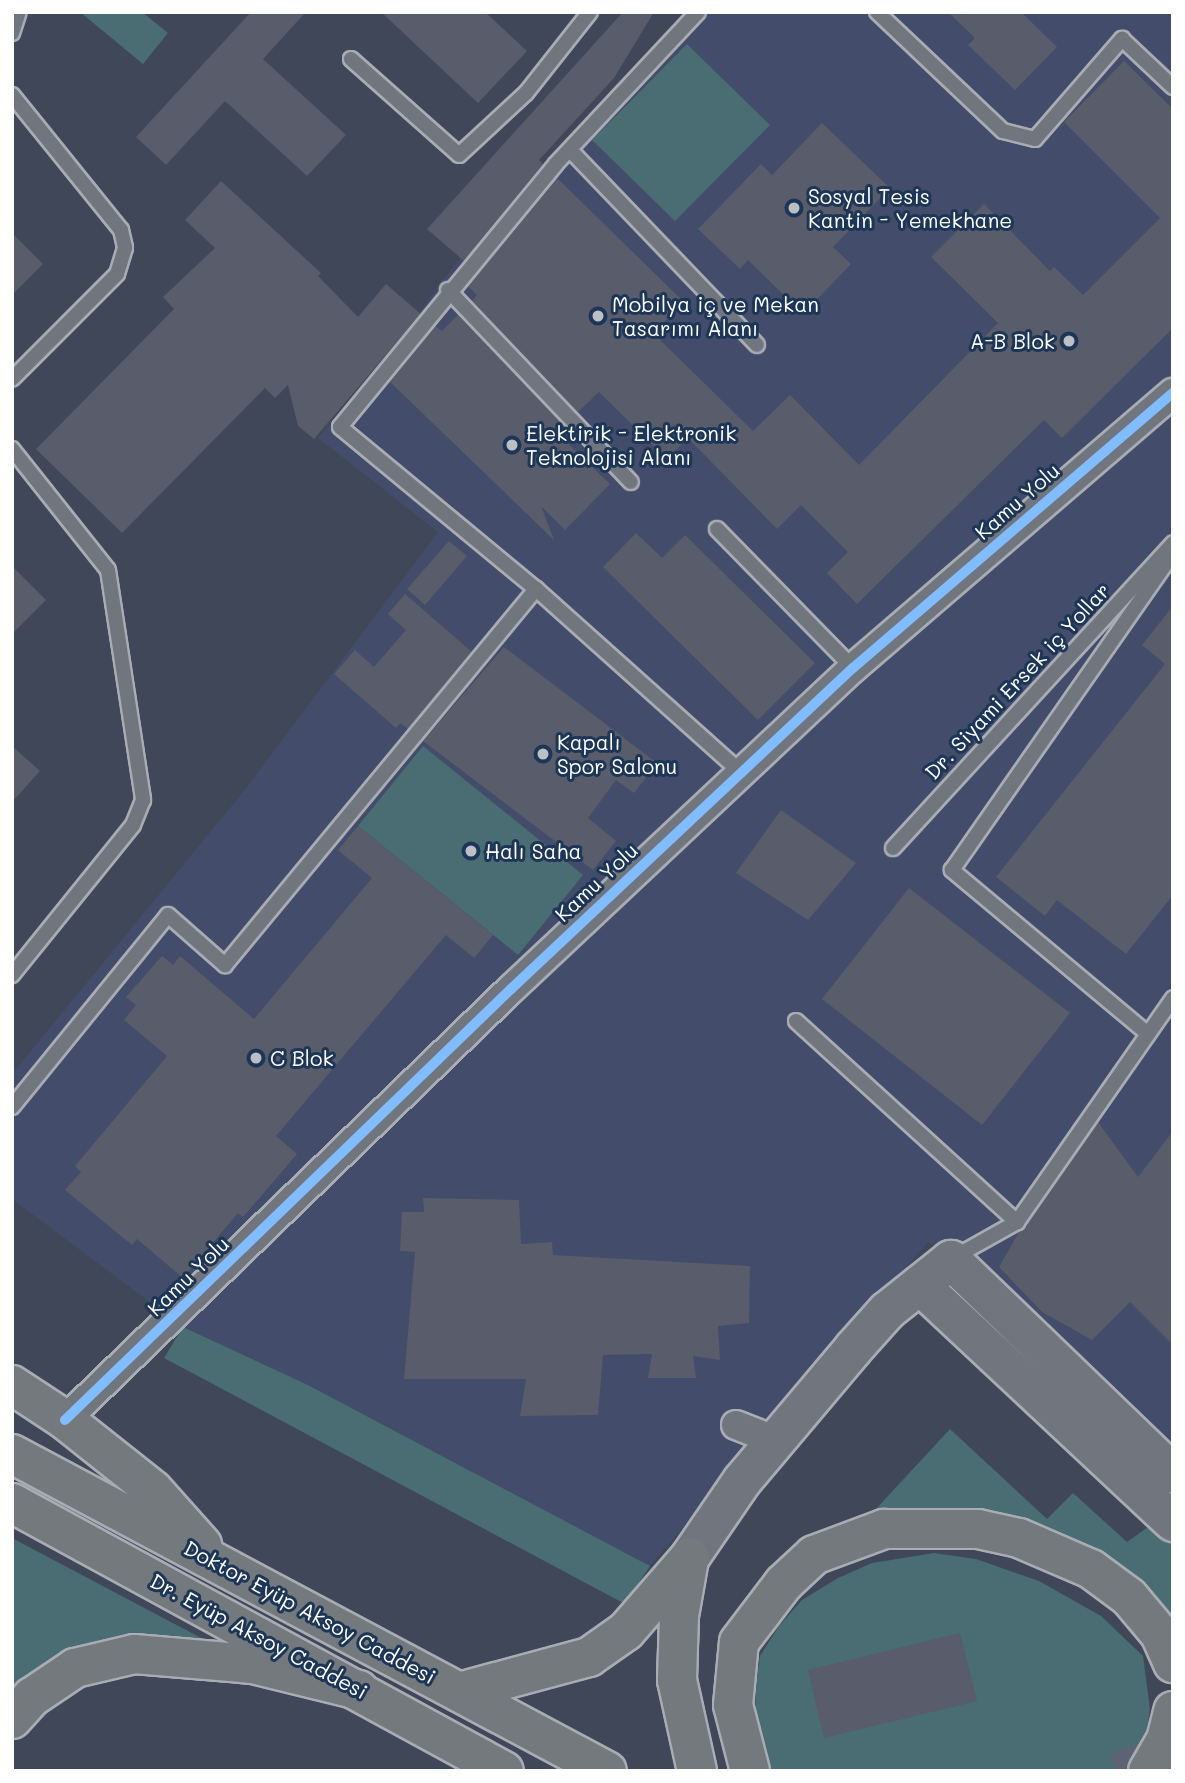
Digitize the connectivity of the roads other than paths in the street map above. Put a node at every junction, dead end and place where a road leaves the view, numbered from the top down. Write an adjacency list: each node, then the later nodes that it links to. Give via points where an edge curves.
1 (19, 12): 5 (lane)
2 (590, 12): 6 (lane, via 526,93 459,155)
3 (698, 12): 9 (lane)
4 (877, 12): 7 (lane, via 1003,131 1014,134 1035,139 1122,39)
5 (12, 33)
6 (351, 59)
7 (1173, 87)
8 (12, 94): 12 (lane, via 121,230 125,248 117,274)
9 (570, 150): 10 (lane); 11 (lane)
10 (448, 290): 15 (lane); 19 (lane, via 340,427)
11 (757, 345)
12 (12, 379)
13 (1173, 393): 20 (street, Kamu Yolu)
14 (12, 449): 23 (lane, via 108,570 143,800 133,825)
15 (631, 482)
16 (717, 529): 20 (lane)
17 (1173, 543): 22 (lane, Dr. Siyami Ersek iç Yollar)
18 (1173, 554): 26 (lane, via 952,870)
19 (536, 589): 21 (lane); 27 (lane, via 225,965 168,915)
20 (853, 668): 21 (street, Kamu Yolu)
21 (741, 772): 32 (street, Kamu Yolu)
22 (893, 848)
23 (12, 975)
24 (1173, 998): 26 (lane)
25 (796, 1021): 28 (lane)
26 (1148, 1034): 28 (lane)
27 (12, 1107)
28 (1017, 1222): 29 (lane)
29 (951, 1260): 30 (main road); 36 (main road)
30 (919, 1285): 34 (main road, via 887,1311); 38 (main road)
31 (12, 1385): 32 (main road)
32 (65, 1420): 40 (main road, via 153,1490)
33 (736, 1425): 34 (street)
34 (775, 1440): 39 (main road)
35 (12, 1454): 40 (main road, Doktor Eyüp Aksoy Caddesi)
36 (1173, 1474)
37 (12, 1503): 42 (main road, Dr. Eyüp Aksoy Caddesi)
38 (1171, 1517)
39 (690, 1557): 43 (main road, via 626,1631 589,1657); 48 (main road, via 679,1616 677,1680)
40 (217, 1563): 43 (main road, Doktor Eyüp Aksoy Caddesi)
41 (1173, 1663): 49 (main road, via 1160,1634 1129,1597 1091,1569 1019,1538 978,1529 884,1529 814,1555 784,1583 739,1642 733,1705)
42 (359, 1690): 45 (main road, via 253,1664 134,1654 75,1668 32,1698); 46 (main road, Dr. Eyüp Aksoy Caddesi)
43 (460, 1692): 47 (main road, Doktor Eyüp Aksoy Caddesi)
44 (1173, 1711): 50 (main road, via 1166,1740)
45 (12, 1719)
46 (504, 1771)
47 (607, 1771)
48 (697, 1771)
49 (750, 1771)
50 (1148, 1771)

